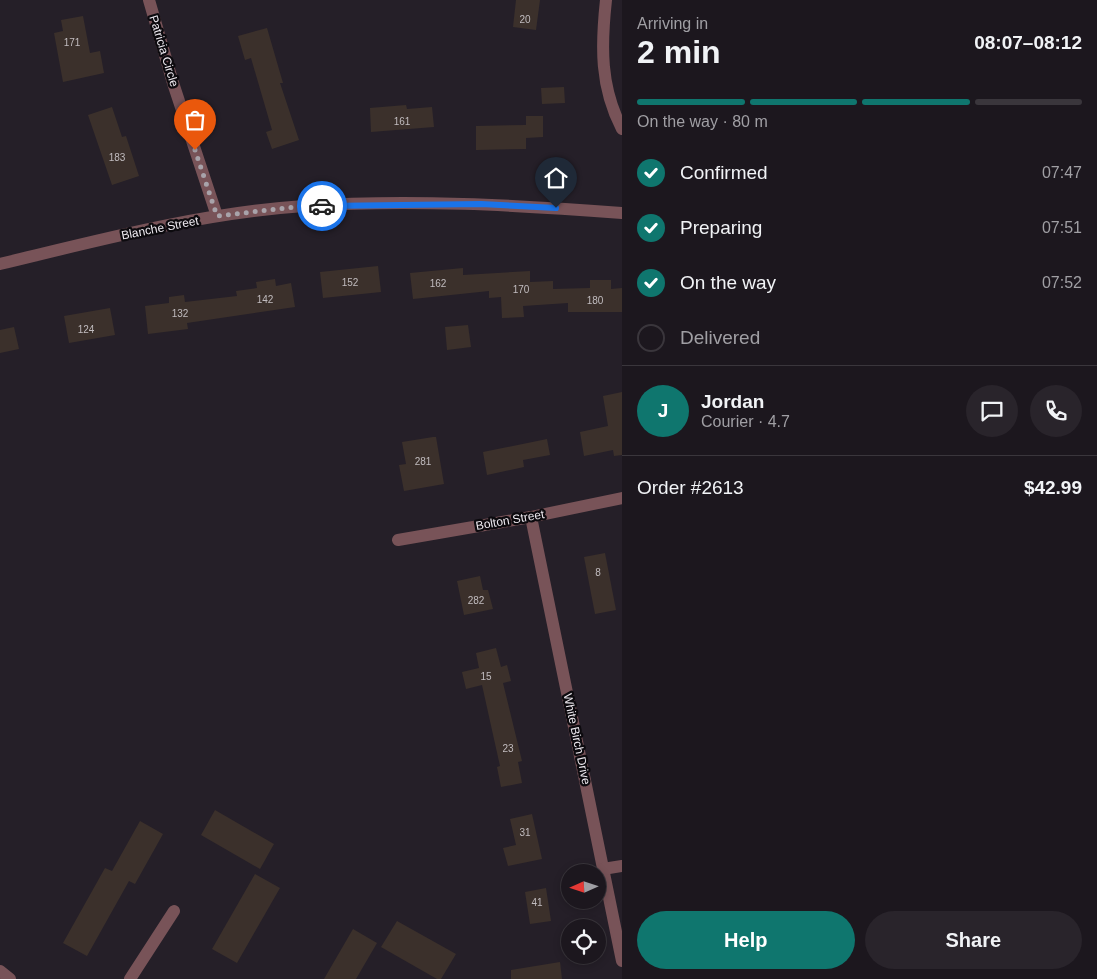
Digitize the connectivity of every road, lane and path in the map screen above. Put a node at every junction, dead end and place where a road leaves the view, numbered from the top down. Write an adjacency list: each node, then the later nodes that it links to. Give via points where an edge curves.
1 (149, 0): 5 (street, Patricia Circle)
2 (606, 0): 3 (street, via 602,43 604,70)
3 (622, 129)
4 (622, 213): 5 (street, Blanche Street, via 481,204 394,204 304,206)
5 (217, 216): 6 (street, Blanche Street)
6 (0, 264)
7 (622, 498): 8 (street, Bolton Street)
8 (531, 516): 9 (street, Bolton Street); 10 (street, White Birch Drive)
9 (398, 540)
10 (602, 864)
11 (622, 866): 12 (street)
12 (606, 869)
13 (606, 884): 15 (street, White Birch Drive)
14 (174, 911): 18 (street)
15 (622, 961)
16 (0, 971): 17 (street)
17 (10, 979)
18 (130, 979)

